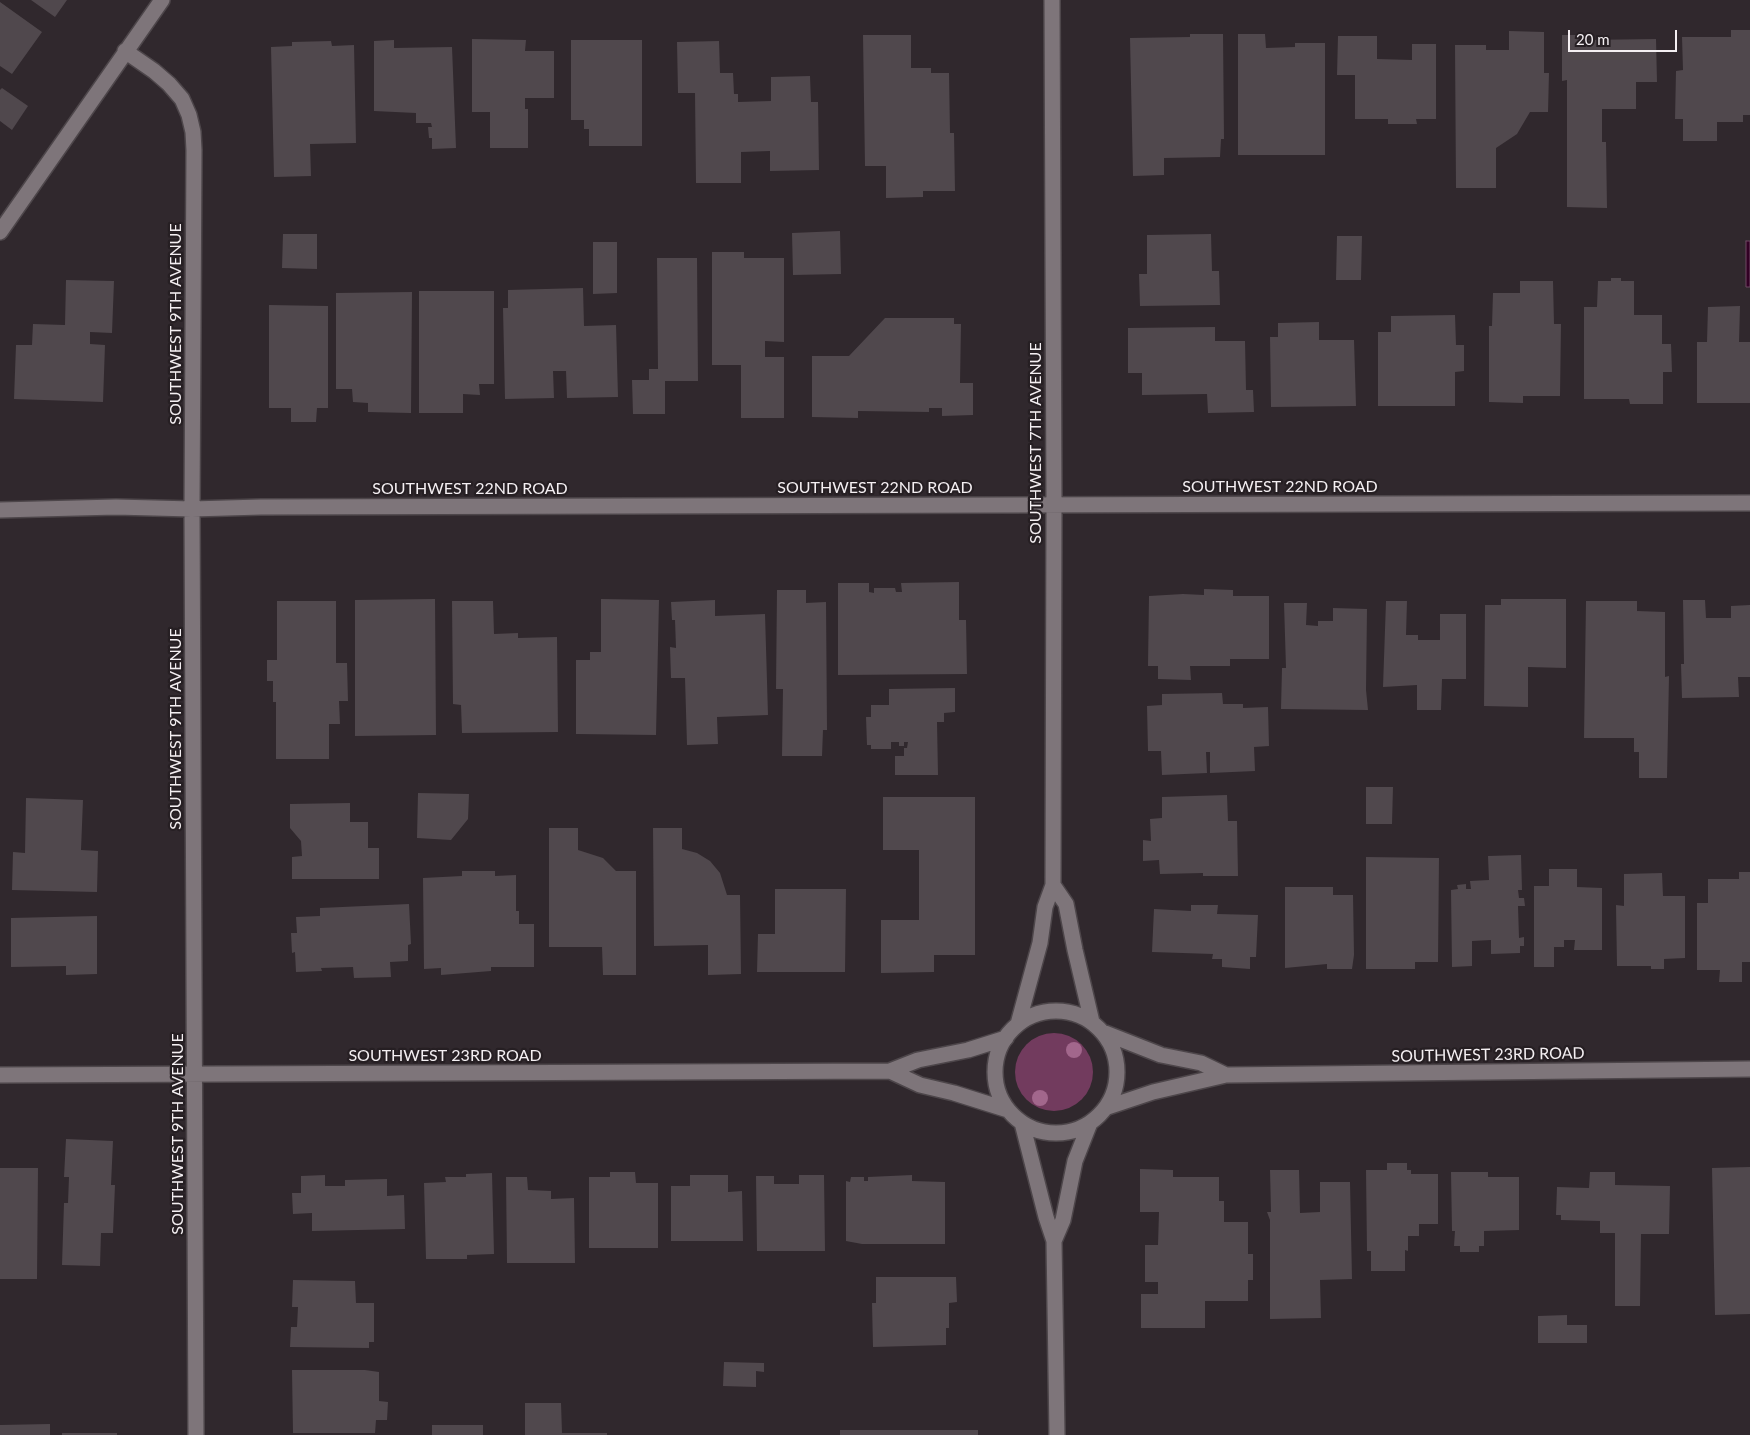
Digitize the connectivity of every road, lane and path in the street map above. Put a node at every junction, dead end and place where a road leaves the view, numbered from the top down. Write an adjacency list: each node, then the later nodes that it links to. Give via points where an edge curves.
1 (162, 0): 3 (street)
2 (1052, 0): 6 (street, SOUTHWEST 7TH AVENUE)
3 (125, 51): 4 (street); 7 (street, SOUTHWEST 9TH AVENUE, via 170,84 182,99 193,132)
4 (0, 232)
5 (1750, 503): 6 (street, SOUTHWEST 22ND ROAD)
6 (1054, 505): 7 (street, SOUTHWEST 22ND ROAD); 9 (street, SOUTHWEST 7TH AVENUE)
7 (192, 509): 8 (street, SOUTHWEST 22ND ROAD); 16 (street, SOUTHWEST 9TH AVENUE)
8 (0, 510)
9 (1053, 885): 10 (street, via 1066,904); 11 (street, SOUTHWEST 7TH AVENUE)
10 (1092, 1022): 11 (street, via 1075,1013 1055,1010 1036,1014); 12 (street)
11 (1018, 1024): 13 (street)
12 (1104, 1033): 18 (street, SOUTHWEST 23RD ROAD, via 1161,1055 1201,1063); 19 (street, via 1114,1051 1118,1070 1115,1091)
13 (1006, 1038): 15 (street, SOUTHWEST 23RD ROAD, via 918,1060); 20 (street, via 998,1051 995,1067 1000,1097)
14 (1750, 1069): 18 (street, SOUTHWEST 23RD ROAD)
15 (890, 1071): 16 (street, SOUTHWEST 23RD ROAD); 20 (street, SOUTHWEST 23RD ROAD, via 920,1085)
16 (195, 1074): 17 (street, SOUTHWEST 23RD ROAD); 24 (street, SOUTHWEST 9TH AVENUE)
17 (0, 1075)
18 (1226, 1075): 19 (street, SOUTHWEST 23RD ROAD, via 1153,1092)
19 (1105, 1108): 22 (street)
20 (1008, 1110): 21 (street)
21 (1022, 1123): 22 (street, via 1056,1133); 23 (street)
22 (1090, 1123): 23 (street, via 1075,1161 1063,1220)
23 (1054, 1241): 25 (street)
24 (196, 1435)
25 (1057, 1435)

